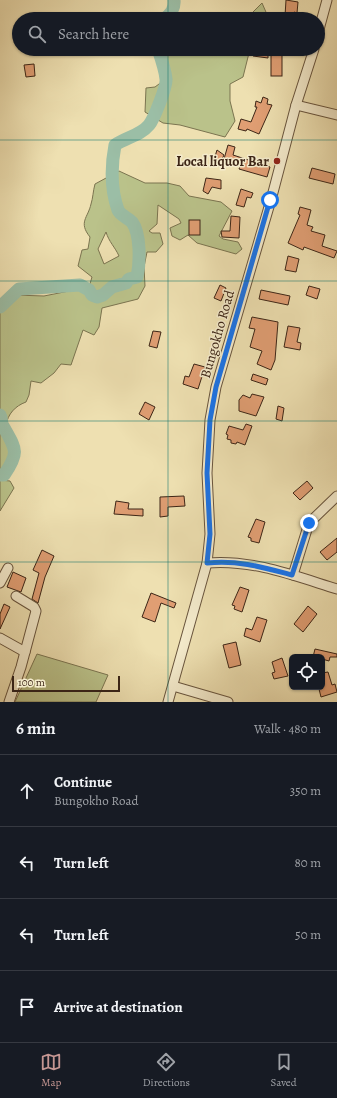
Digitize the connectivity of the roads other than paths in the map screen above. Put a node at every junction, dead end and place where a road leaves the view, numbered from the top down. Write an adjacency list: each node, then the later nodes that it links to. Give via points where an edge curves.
1 (327, 0): 2 (street)
2 (324, 12)
3 (312, 56): 4 (street, Bungokho Road)
4 (296, 105): 5 (street); 7 (street, Bungokho Road, via 216,387 210,420 207,473 210,534)
5 (337, 115)
6 (337, 496): 9 (street, via 309,523)
7 (207, 563): 9 (street, via 246,563); 15 (street, Bungokho Road)
8 (8, 568): 10 (street)
9 (292, 575): 11 (street)
10 (0, 584)
11 (337, 589)
12 (16, 596): 14 (street, via 36,611)
13 (0, 638): 14 (street)
14 (25, 652): 16 (street)
15 (173, 686): 17 (street, Bungokho Road); 18 (street)
16 (9, 702)
17 (168, 702)
18 (228, 702)

